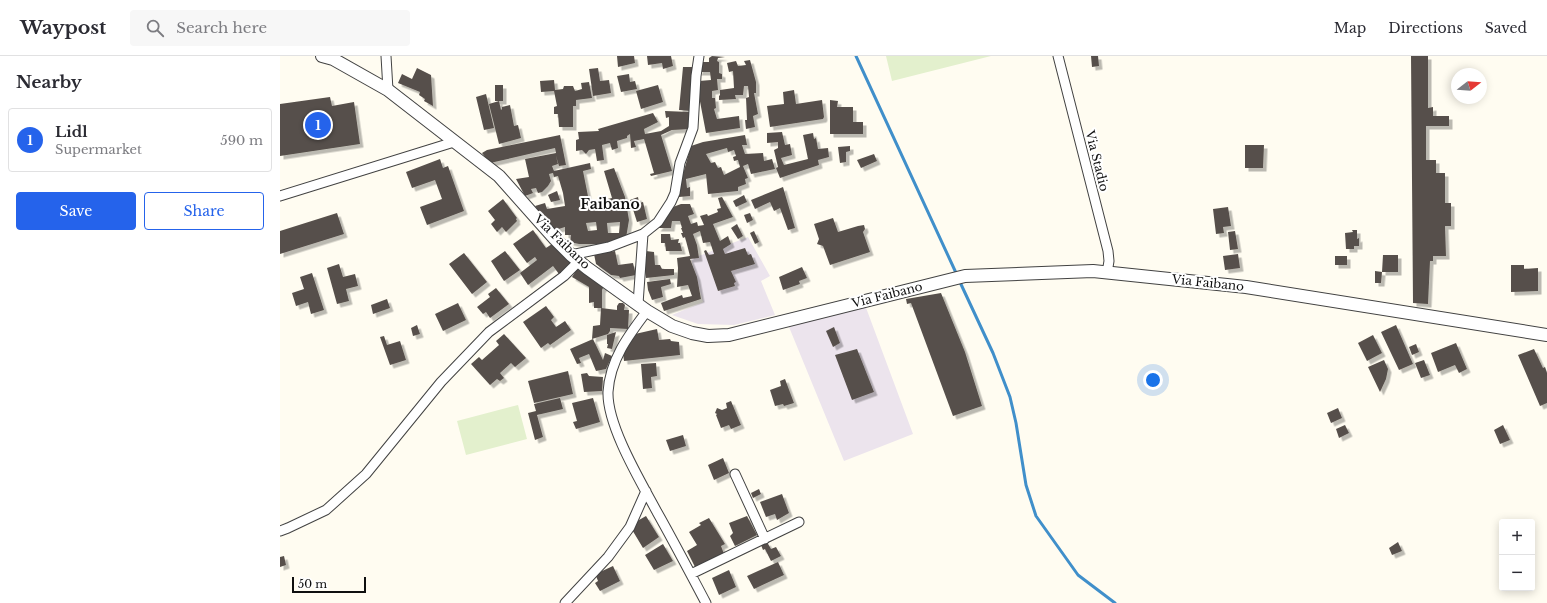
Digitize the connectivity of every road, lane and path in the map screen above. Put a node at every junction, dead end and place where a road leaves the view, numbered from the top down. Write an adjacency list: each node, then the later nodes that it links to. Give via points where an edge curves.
1 (322, 56): 5 (street, Via Faibano, via 333,59)
2 (386, 56): 5 (street)
3 (698, 56): 8 (street, via 693,128 680,163 675,193 658,222)
4 (1058, 56): 10 (street, Via Stadio, via 1108,250)
5 (388, 90): 6 (street, Via Faibano)
6 (454, 142): 7 (street); 9 (street, Via Faibano, via 499,176)
7 (282, 194)
8 (643, 234): 9 (street); 11 (street)
9 (575, 258): 11 (street, Via Faibano); 16 (street, via 564,276 489,332 441,382 366,474 326,510)
10 (1107, 273): 11 (street, Via Faibano, via 965,276 730,335 708,336 692,333 672,326); 12 (street, Via Faibano, via 1246,287)
11 (642, 308): 14 (street, via 615,360 608,392 617,432)
12 (1547, 335)
13 (735, 474): 17 (street)
14 (646, 492): 18 (street); 19 (street, via 630,527 608,557)
15 (798, 522): 17 (street)
16 (280, 531)
17 (764, 539): 18 (street)
18 (691, 574): 20 (street)
19 (565, 603)
20 (706, 603)

